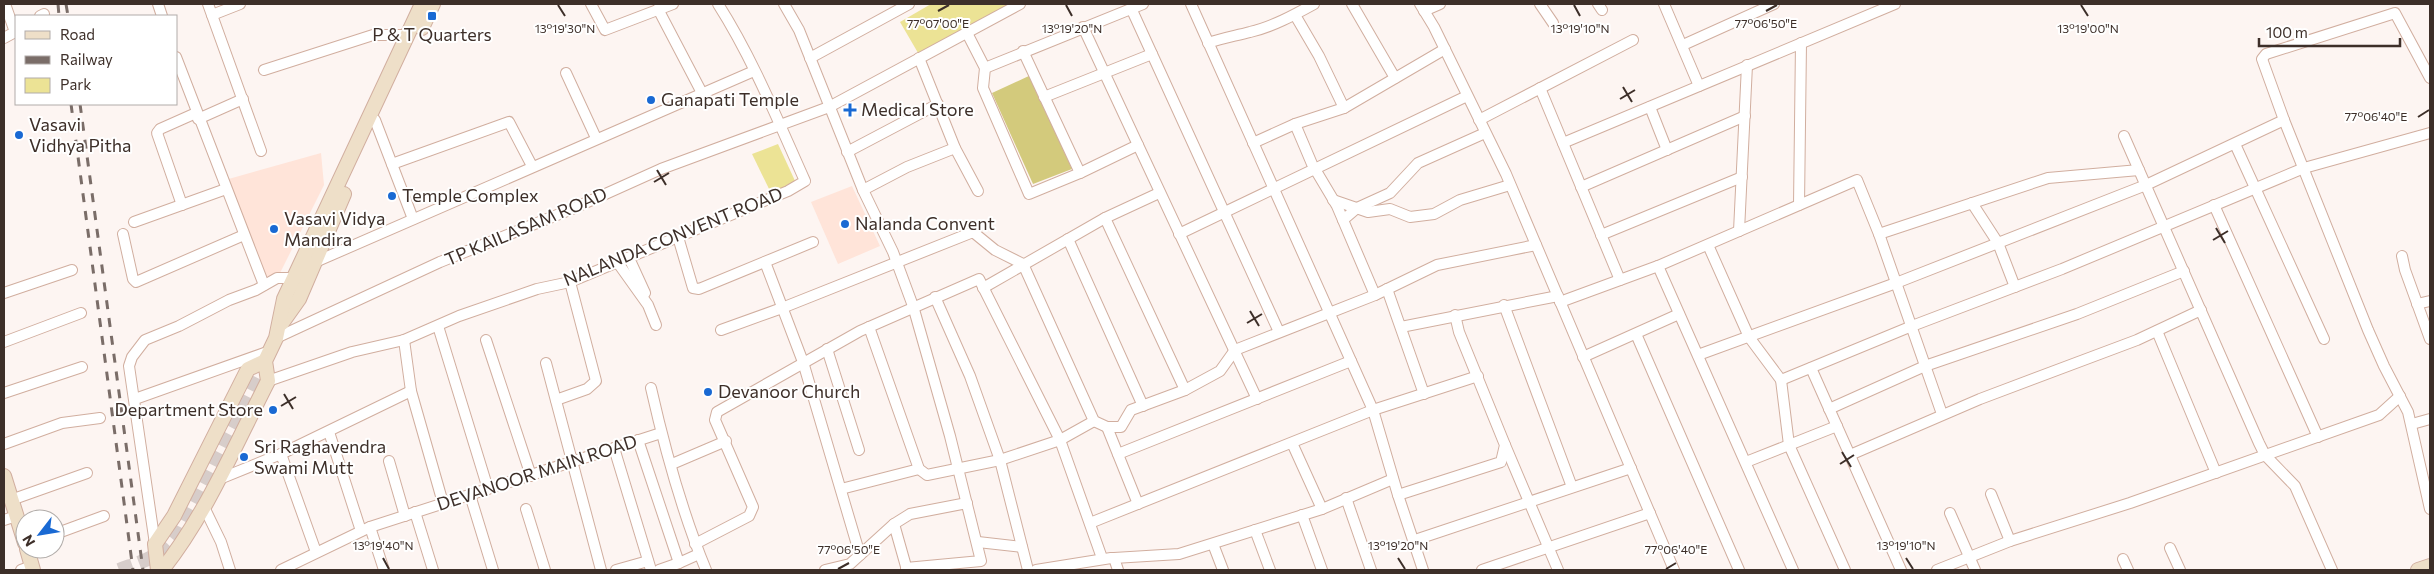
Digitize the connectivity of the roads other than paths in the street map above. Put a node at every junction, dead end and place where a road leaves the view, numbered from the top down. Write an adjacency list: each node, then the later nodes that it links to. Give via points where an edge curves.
1 (5, 4): 27 (street)
2 (208, 4): 24 (street)
3 (240, 4): 24 (street)
4 (433, 4): 23 (main road)
5 (591, 4): 19 (street, via 605,30)
6 (718, 4): 46 (street, NALANDA CONVENT ROAD)
7 (798, 4): 20 (street)
8 (908, 4): 40 (street)
9 (1020, 4): 30 (street, TP KAILASAM ROAD)
10 (1143, 4): 22 (street)
11 (1190, 4): 34 (street)
12 (1314, 4): 25 (street)
13 (1352, 4): 49 (street)
14 (1440, 4): 21 (street)
15 (1540, 4): 26 (street)
16 (1664, 4): 36 (street)
17 (1894, 4): 35 (street)
18 (1770, 5): 36 (street)
19 (667, 6): 53 (street)
20 (786, 7): 40 (street)
21 (1422, 7): 37 (street)
22 (1131, 8): 28 (street); 39 (street)
23 (419, 12): 31 (main road); 63 (main road)
24 (212, 15): 56 (street)
25 (1295, 15): 34 (street, via 1251,32); 60 (street)
26 (1553, 23)
27 (15, 27)
28 (1083, 27): 38 (street); 48 (street)
29 (15, 31): 32 (street)
30 (967, 32): 41 (street, TP KAILASAM ROAD); 44 (street)
31 (409, 35): 45 (street, via 373,35); 124 (main road)
32 (4, 38)
33 (1633, 40): 52 (street)
34 (1208, 43): 72 (street)
35 (1802, 43): 43 (street); 100 (street)
36 (1683, 45): 51 (street)
37 (1445, 49): 49 (street); 54 (street)
38 (1023, 51): 44 (street); 55 (street)
39 (1152, 54): 48 (street); 104 (street)
40 (810, 58): 58 (street)
41 (919, 58): 57 (street); 58 (street, TP KAILASAM ROAD)
42 (178, 62): 61 (street)
43 (1748, 66): 51 (street); 62 (street)
44 (985, 68): 85 (street, via 983,88 1029,194)
45 (264, 70)
46 (754, 71): 53 (street); 66 (street, NALANDA CONVENT ROAD)
47 (566, 73): 71 (street)
48 (1105, 73): 55 (street); 75 (street)
49 (1395, 78): 60 (street)
50 (2430, 78): 65 (street, via 2395,13 2266,54 2262,64)
51 (1699, 86): 59 (street)
52 (1540, 88): 64 (street); 73 (street)
53 (702, 93): 71 (street)
54 (1467, 96): 64 (street); 82 (street)
55 (1044, 97): 85 (street)
56 (243, 99): 61 (street); 78 (street)
57 (938, 104): 76 (street); 79 (street)
58 (829, 107): 66 (street, TP KAILASAM ROAD); 79 (street)
59 (1650, 107): 73 (street); 77 (street)
60 (1344, 108): 67 (street)
61 (197, 116): 92 (street); 99 (street, via 160,129 157,133)
62 (1745, 116): 77 (street); 86 (street)
63 (375, 120): 80 (street); 124 (main road)
64 (1479, 120): 68 (street)
65 (2284, 120): 74 (street); 83 (street)
66 (780, 124): 116 (street, NALANDA CONVENT ROAD, via 805,181); 162 (street, TP KAILASAM ROAD, via 661,169)
67 (1296, 124): 72 (street); 82 (street)
68 (1485, 133): 87 (street); 96 (street, via 1418,163)
69 (2430, 133): 83 (street)
70 (2124, 136): 84 (street)
71 (596, 138): 81 (street)
72 (1253, 143): 90 (street)
73 (1563, 143): 89 (street)
74 (2234, 144): 88 (street); 91 (street)
75 (1138, 145): 85 (street); 95 (street)
76 (956, 148): 93 (street, via 907,167); 94 (street)
77 (1667, 150): 89 (street)
78 (261, 151)
79 (847, 152): 93 (street)
80 (392, 164): 81 (street, via 509,122); 106 (street)
81 (532, 166): 106 (street)
82 (1315, 168): 90 (street); 97 (street)
83 (2304, 168): 91 (street); 190 (street, via 2374,344)
84 (2139, 170): 88 (street); 98 (street, via 2048,178)
85 (1080, 173)
86 (1742, 177): 110 (street); 115 (street)
87 (1510, 185): 103 (street, via 1460,200 1434,214 1410,217); 120 (street)
88 (2146, 185): 109 (street); 119 (street)
89 (1581, 187): 115 (street)
90 (1274, 188): 104 (street); 151 (street)
91 (2255, 188): 101 (street); 166 (street)
92 (226, 189): 99 (street); 114 (street)
93 (863, 190): 127 (street)
94 (978, 191)
95 (1159, 193): 105 (street); 112 (street)
96 (1390, 193): 102 (street); 103 (street)
97 (1333, 200): 102 (street); 107 (street)
98 (1972, 203): 113 (street); 119 (street)
99 (182, 205): 108 (street)
100 (1799, 205): 110 (street); 113 (street, via 1857,180)
101 (2214, 205): 109 (street); 206 (street)
102 (1357, 208): 103 (street, via 1368,212); 107 (street)
103 (1390, 209)
104 (1224, 212): 112 (street); 163 (street)
105 (1104, 218): 117 (street); 186 (street)
106 (412, 219): 124 (street)
107 (1343, 220): 141 (street)
108 (134, 222)
109 (2164, 226): 131 (street); 137 (street)
110 (1739, 231): 121 (street)
111 (123, 234): 114 (street, via 136,282)
112 (1179, 234): 172 (street)
113 (1879, 234): 135 (street)
114 (244, 235): 136 (street)
115 (1601, 235): 133 (street)
116 (678, 237): 123 (street, NALANDA CONVENT ROAD); 125 (street, via 693,288 699,289)
117 (1068, 239): 128 (street); 194 (street)
118 (813, 242): 125 (street)
119 (1998, 243): 135 (street); 137 (street)
120 (1536, 245): 139 (street, via 1450,261); 143 (street)
121 (1708, 245): 129 (street); 165 (street)
122 (2402, 256): 146 (street)
123 (628, 258): 126 (street, NALANDA CONVENT ROAD); 144 (street)
124 (308, 261): 132 (main road); 162 (main road, via 299,299)
125 (765, 262): 149 (street)
126 (618, 263): 134 (street, NALANDA CONVENT ROAD); 155 (street, via 648,305)
127 (897, 264): 128 (street, via 973,232 995,250); 148 (street); 149 (street)
128 (1023, 264): 138 (street); 200 (street)
129 (1658, 266): 133 (street); 153 (street)
130 (72, 270): 140 (street)
131 (2184, 271): 150 (street); 179 (street, via 2077,314)
132 (294, 278): 136 (street, via 277,278); 162 (main road, via 284,299)
133 (1620, 280): 143 (street)
134 (570, 282): 156 (street, NALANDA CONVENT ROAD, via 536,289); 193 (street, via 596,381 587,389)
135 (1896, 282): 157 (street); 165 (street)
136 (264, 285): 191 (street, via 145,340 130,363)
137 (2015, 287): 157 (street)
138 (983, 288): 142 (street, via 979,279); 208 (street)
139 (1387, 289): 141 (street); 159 (street)
140 (4, 293)
141 (1375, 295): 151 (street)
142 (936, 297): 148 (street); 220 (street, via 970,376)
143 (1559, 299): 147 (street); 175 (street)
144 (649, 301)
145 (2430, 301): 146 (street)
146 (2417, 304): 167 (street)
147 (1504, 305): 154 (street); 235 (street)
148 (913, 306): 158 (street); 227 (street)
149 (782, 308): 160 (street); 176 (street)
150 (2201, 310): 161 (street); 219 (street)
151 (1329, 312): 163 (street); 177 (street)
152 (81, 313): 170 (street)
153 (1679, 314): 164 (street); 173 (street)
154 (1455, 315): 159 (street); 182 (street)
155 (656, 325)
156 (438, 326): 168 (street, NALANDA CONVENT ROAD); 236 (street)
157 (1912, 326): 179 (street); 181 (street)
158 (869, 327): 171 (street); 226 (street)
159 (1401, 327): 189 (street)
160 (721, 330)
161 (2157, 331): 197 (street); 229 (street)
162 (278, 332): 174 (main road)
163 (1279, 332): 172 (street)
164 (1636, 334): 175 (street); 307 (street)
165 (1749, 337): 173 (street); 184 (street)
166 (2324, 339)
167 (2430, 339)
168 (404, 340): 183 (street, NALANDA CONVENT ROAD); 187 (street)
169 (486, 340): 231 (street)
170 (4, 342)
171 (827, 349): 176 (street); 215 (street)
172 (1235, 350): 186 (street, via 1220,371); 192 (street)
173 (1698, 355): 223 (street)
174 (268, 356): 183 (main road); 191 (street); 265 (main road, via 248,369 174,516)
175 (1583, 357): 225 (street)
176 (803, 362): 209 (street, via 717,412 715,420); 237 (street)
177 (1351, 362): 192 (street); 196 (street)
178 (546, 363): 193 (street)
179 (1925, 366): 195 (street); 197 (street)
180 (82, 367): 188 (street)
181 (1811, 368): 184 (street); 195 (street)
182 (1478, 376): 189 (street); 212 (street)
183 (262, 378): 234 (main road)
184 (1781, 380): 213 (street)
185 (651, 388): 205 (street)
186 (1185, 390): 194 (street)
187 (411, 391): 204 (street); 244 (street)
188 (4, 393)
189 (1424, 394): 196 (street)
190 (2400, 396): 201 (street); 206 (street, via 2379,415)
191 (135, 399): 265 (street)
192 (1257, 399): 217 (street)
193 (556, 400): 222 (street)
194 (1142, 406): 203 (street, via 1131,410 1122,427)
195 (1830, 409): 202 (street)
196 (1373, 410): 210 (street); 233 (street)
197 (1942, 414): 218 (street)
198 (100, 418): 211 (street, via 62,423)
199 (2430, 418): 201 (street)
200 (1094, 421): 203 (street); 208 (street)
201 (2412, 424): 232 (street)
202 (1837, 426): 213 (street); 218 (street)
203 (1107, 427): 217 (street)
204 (329, 432): 216 (street); 259 (street)
205 (661, 433): 207 (street, DEVANOOR MAIN ROAD); 224 (street, DEVANOOR MAIN ROAD)
206 (2318, 437): 219 (street)
207 (638, 440): 214 (street, DEVANOOR MAIN ROAD); 277 (street)
208 (1060, 440): 220 (street); 257 (street)
209 (726, 441): 224 (street); 270 (street, via 753,507 749,516)
210 (1292, 442): 246 (street); 248 (street)
211 (4, 444)
212 (1505, 445): 240 (street, via 1501,462); 243 (street)
213 (1790, 445): 223 (street); 309 (street)
214 (614, 448): 222 (street, DEVANOOR MAIN ROAD); 278 (street)
215 (859, 450)
216 (281, 454): 234 (street); 271 (street)
217 (1118, 454): 246 (street)
218 (1850, 455): 310 (street)
219 (2265, 456): 229 (street); 315 (street, via 2295,486)
220 (1000, 460): 227 (street); 267 (street)
221 (389, 461): 253 (street)
222 (574, 461): 231 (street, DEVANOOR MAIN ROAD); 291 (street)
223 (1746, 462): 308 (street)
224 (672, 464): 270 (street, DEVANOOR MAIN ROAD)
225 (1631, 468): 235 (street); 251 (street)
226 (919, 469): 227 (street, via 927,475); 237 (street)
227 (959, 470): 245 (street)
228 (87, 473): 242 (street)
229 (2216, 473): 263 (street)
230 (4, 476): 242 (main road)
231 (531, 476): 236 (street, DEVANOOR MAIN ROAD)
232 (2427, 476): 250 (street)
233 (1393, 479): 240 (street); 241 (street)
234 (216, 480): 247 (main road)
235 (1572, 487): 243 (street)
236 (488, 489): 239 (street, DEVANOOR MAIN ROAD)
237 (841, 489): 272 (street)
238 (1991, 494): 263 (street)
239 (470, 495): 244 (street, DEVANOOR MAIN ROAD); 289 (street)
240 (1398, 495): 262 (street)
241 (1346, 498): 248 (street); 302 (street)
242 (11, 500): 256 (main road)
243 (1529, 502): 262 (street); 268 (street)
244 (443, 503): 253 (street, DEVANOOR MAIN ROAD)
245 (967, 504): 258 (street, via 910,514); 264 (street)
246 (1138, 504): 257 (street)
247 (204, 507): 284 (main road); 285 (street)
248 (1322, 508): 254 (street)
249 (526, 509): 290 (street)
250 (2430, 509)
251 (1650, 512): 268 (street); 306 (street)
252 (1950, 513): 275 (street)
253 (410, 514): 259 (street, DEVANOOR MAIN ROAD); 288 (street)
254 (1302, 515): 261 (street); 301 (street)
255 (104, 516): 260 (street)
256 (10, 518)
257 (1090, 523): 273 (street)
258 (894, 524): 272 (street); 282 (street)
259 (365, 529): 271 (street, DEVANOOR MAIN ROAD); 287 (street)
260 (65, 530)
261 (1255, 530): 266 (street); 300 (street)
262 (1415, 540): 303 (street)
263 (2010, 540): 275 (street)
264 (978, 542): 267 (street); 279 (street)
265 (156, 544): 283 (main road)
266 (1213, 544): 274 (street, via 1179,554); 299 (street)
267 (1022, 547): 296 (street)
268 (1548, 548): 304 (street); 305 (street)
269 (2170, 548): 314 (street)
270 (697, 549): 277 (street); 294 (street, DEVANOOR MAIN ROAD)
271 (316, 552): 286 (street, DEVANOOR MAIN ROAD)
272 (860, 555): 295 (street, via 850,564)
273 (1102, 558): 274 (street); 281 (street)
274 (1114, 558): 298 (street)
275 (1970, 558): 311 (street); 312 (street)
276 (2123, 559): 313 (street)
277 (679, 563): 293 (street)
278 (650, 565): 292 (street)
279 (981, 566): 282 (street)
280 (2430, 566): 316 (main road)
281 (1074, 567): 297 (street)
282 (907, 569)
283 (158, 570)
284 (162, 570)
285 (230, 570)
286 (280, 570)
287 (384, 570)
288 (433, 570)
289 (493, 570)
290 (545, 570)
291 (601, 570)
292 (616, 570)
293 (658, 570)
294 (706, 570)
295 (825, 570)
296 (1028, 570)
297 (1036, 570)
298 (1118, 570)
299 (1224, 570)
300 (1270, 570)
301 (1322, 570)
302 (1371, 570)
303 (1423, 570)
304 (1482, 570)
305 (1558, 570)
306 (1674, 570)
307 (1739, 570)
308 (1793, 570)
309 (1845, 570)
310 (1901, 570)
311 (1937, 570)
312 (1976, 570)
313 (2128, 570)
314 (2180, 570)
315 (2332, 570)
316 (2418, 570)

